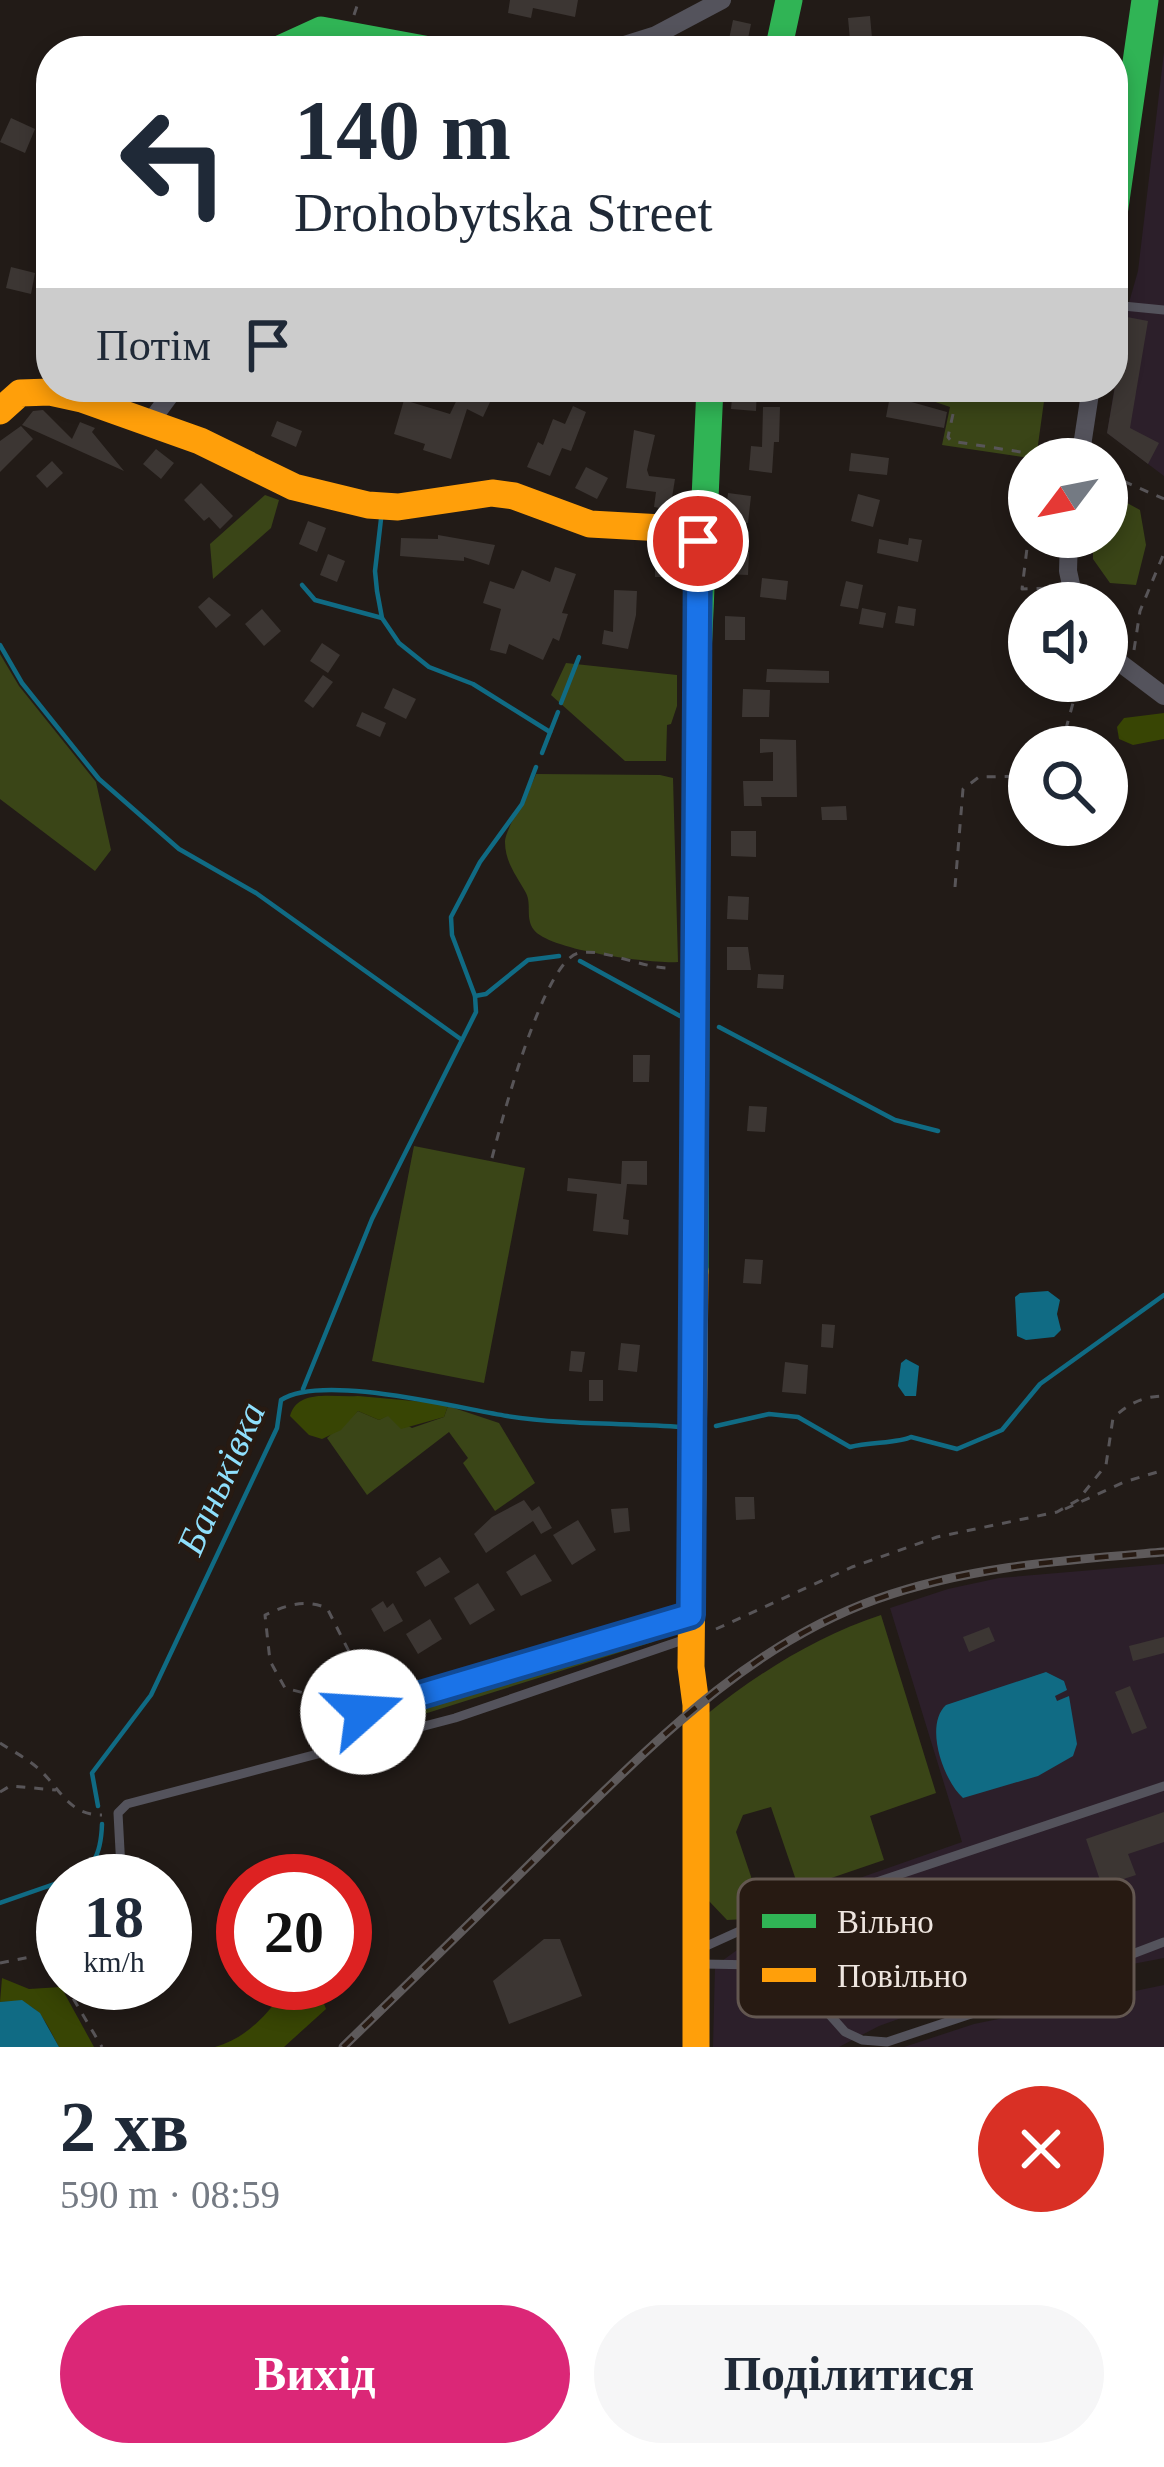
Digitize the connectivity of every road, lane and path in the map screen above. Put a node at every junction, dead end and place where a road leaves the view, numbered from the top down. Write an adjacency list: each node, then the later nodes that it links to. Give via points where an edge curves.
1 (722, 0): 4 (street)
2 (789, 0): 5 (street)
3 (1144, 0): 6 (street)
4 (653, 36)
5 (781, 36)
6 (1128, 114)
7 (1128, 306): 8 (lane)
8 (1164, 310)
9 (91, 402): 14 (street)
10 (165, 402): 14 (street)
11 (709, 402): 19 (street)
12 (1088, 402): 15 (street)
13 (952, 414): 16 (path, via 951,442)
14 (151, 422): 19 (street, via 295,487 368,505 492,493 590,524)
15 (1083, 438)
16 (1008, 450)
17 (1128, 483): 18 (path)
18 (1164, 499)
19 (698, 530): 26 (street)
20 (1164, 553): 21 (path)
21 (1128, 661)
22 (1128, 671): 23 (street)
23 (1164, 696)
24 (1008, 777): 25 (path, via 980,778 963,789)
25 (955, 887)
26 (697, 967): 27 (path, via 654,968 595,953 569,957 525,1050); 31 (street)
27 (492, 1158)
28 (1164, 1396): 30 (path, via 1113,1418 1106,1465)
29 (1164, 1471): 30 (path)
30 (1057, 1511): 31 (path, via 937,1537 727,1626)
31 (691, 1628): 32 (lane); 35 (lane, via 454,1718); 46 (street)
32 (376, 1705): 33 (lane); 33 (path, via 327,1608 314,1602 265,1616 270,1661 285,1688)
33 (363, 1712): 35 (lane)
34 (0, 1743): 37 (path)
35 (349, 1747): 40 (lane, via 127,1804 118,1814)
36 (1164, 1786): 41 (lane)
37 (57, 1790): 38 (path); 39 (path, via 85,1815)
38 (0, 1792)
39 (107, 1816)
40 (121, 1854)
41 (886, 1879)
42 (738, 1934): 46 (lane)
43 (1164, 1942): 44 (lane)
44 (1134, 1954)
45 (36, 1955): 48 (path)
46 (697, 1957): 47 (lane); 53 (street)
47 (738, 1962)
48 (0, 1963)
49 (80, 2010): 52 (path)
50 (832, 2017): 51 (lane, via 862,2040 887,2042)
51 (961, 2017)
52 (102, 2047)
53 (696, 2047)

